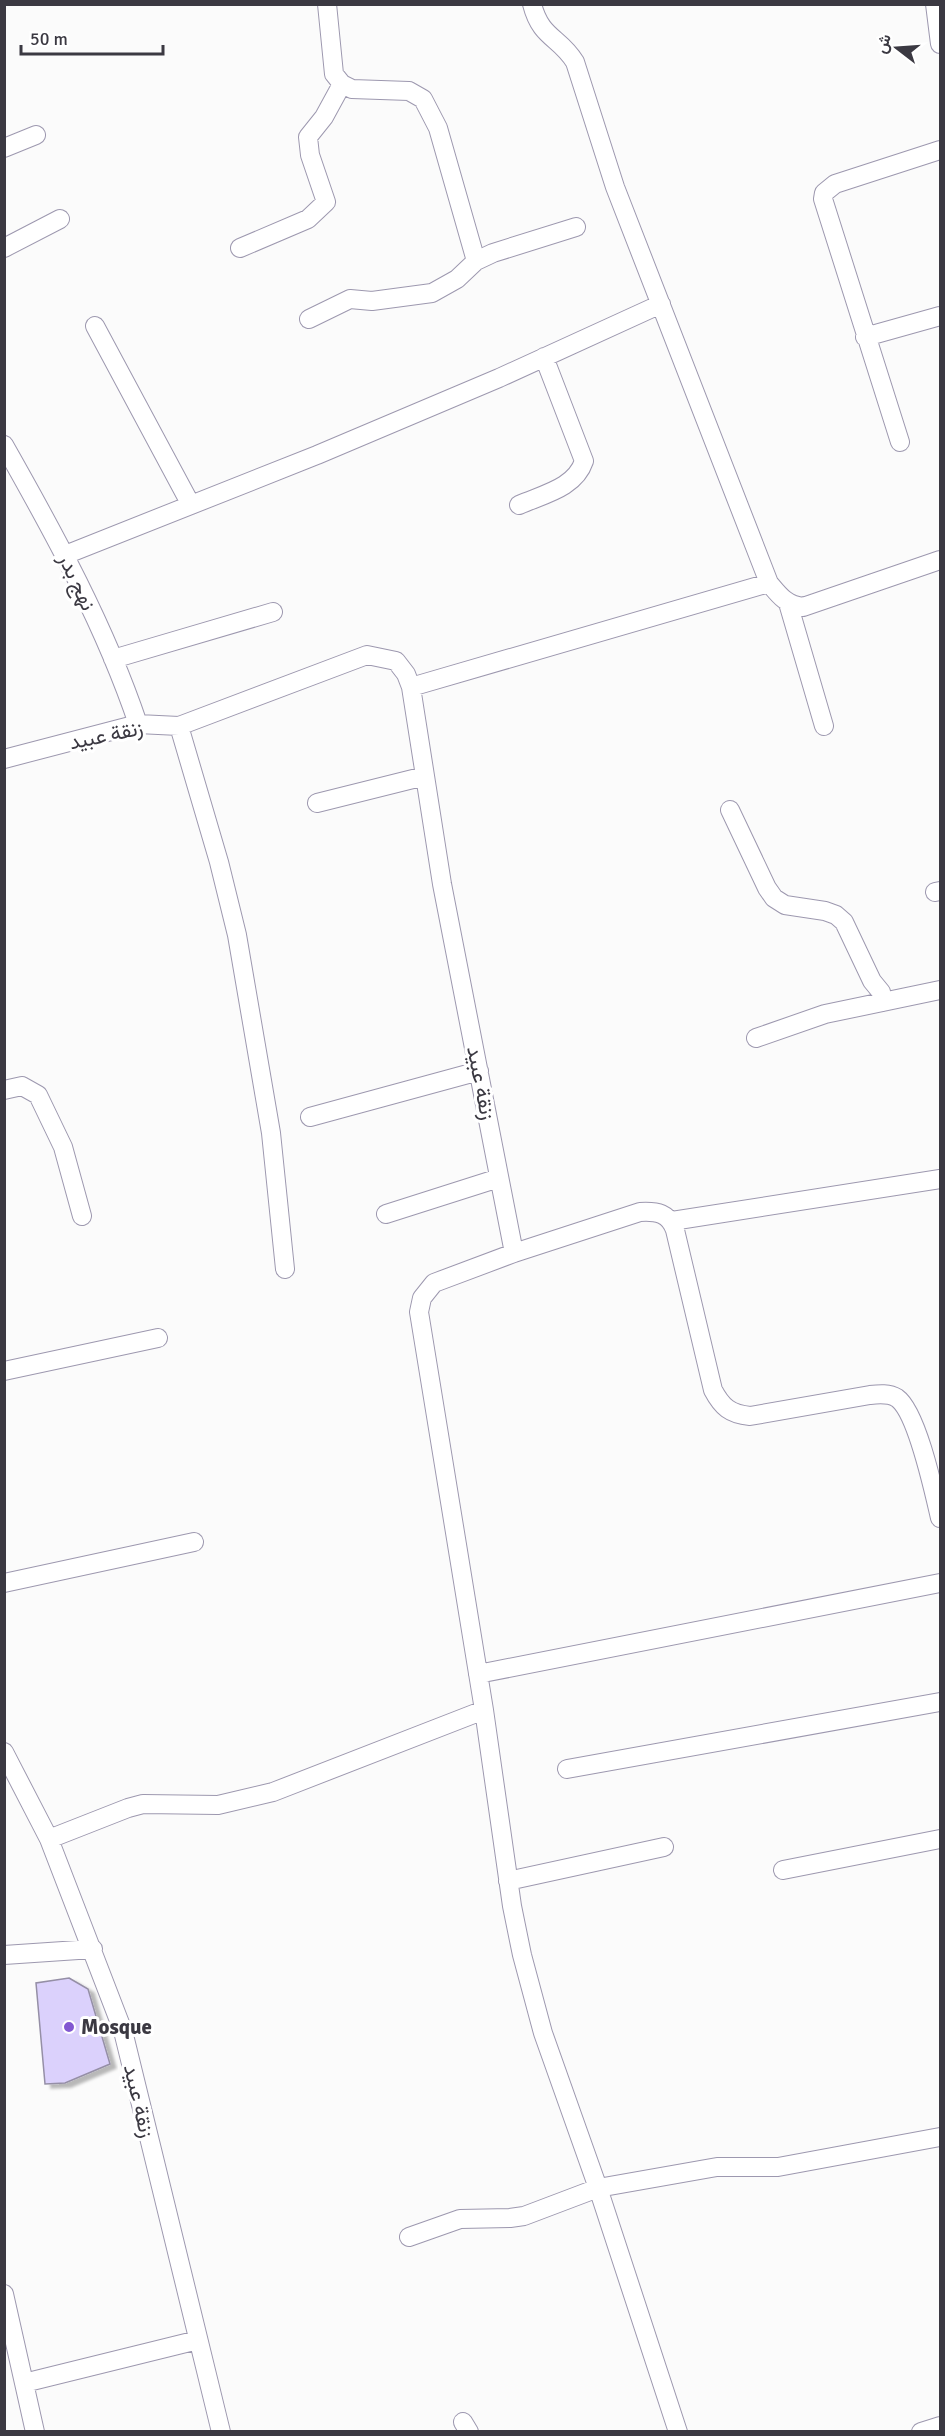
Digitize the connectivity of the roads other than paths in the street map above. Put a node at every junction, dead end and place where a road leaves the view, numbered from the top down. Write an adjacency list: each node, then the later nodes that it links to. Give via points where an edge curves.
1 (327, 4): 5 (street, via 334,74)
2 (532, 4): 14 (street, via 544,32 567,50 574,62 615,187)
3 (935, 4): 4 (street)
4 (940, 44)
5 (342, 84): 12 (street, via 308,137 326,202 308,219); 13 (street, via 352,89 409,91 423,99 438,128)
6 (36, 135): 7 (street)
7 (4, 148)
8 (940, 150): 18 (street, via 835,184 824,193 826,214)
9 (60, 219): 11 (street)
10 (576, 227): 13 (street)
11 (4, 248)
12 (240, 248)
13 (476, 261): 16 (street, via 457,279 432,293 372,301 351,299)
14 (661, 304): 19 (street); 26 (street)
15 (940, 316): 18 (street)
16 (309, 319)
17 (95, 326): 22 (street)
18 (865, 338): 20 (street)
19 (544, 357): 22 (street, via 317,455); 23 (street, via 584,461 571,483)
20 (900, 442)
21 (4, 445): 24 (street, نهج بدر)
22 (191, 504): 24 (street)
23 (519, 505)
24 (65, 555): 29 (street, نهج بدر)
25 (940, 560): 27 (street, via 808,606)
26 (769, 583): 27 (street); 30 (street)
27 (788, 603): 33 (street)
28 (273, 612): 29 (street)
29 (113, 659): 31 (street, نهج بدر)
30 (411, 687): 32 (street, زنقة عبيد, via 396,661 367,655); 35 (street, زنقة عبيد)
31 (138, 724): 32 (street, زنقة عبيد); 34 (street, زنقة عبيد)
32 (179, 726): 50 (street, via 237,934 272,1134)
33 (824, 726)
34 (4, 759)
35 (425, 776): 36 (street); 41 (street, زنقة عبيد)
36 (317, 802)
37 (730, 810): 39 (street, via 774,898 785,905 836,915 844,922)
38 (940, 990): 39 (street)
39 (883, 1002): 40 (street, via 825,1014)
40 (756, 1038)
41 (479, 1071): 43 (street); 44 (street, زنقة عبيد)
42 (4, 1090): 47 (street, via 22,1086 38,1095 63,1147)
43 (310, 1117)
44 (499, 1178): 46 (street); 49 (street, زنقة عبيد)
45 (940, 1179): 48 (street)
46 (386, 1214)
47 (82, 1216)
48 (672, 1221): 49 (street, via 660,1212 640,1212); 53 (street, via 713,1390 720,1403 735,1414 750,1416 870,1395 896,1397 915,1426)
49 (514, 1253): 57 (street, via 434,1283 422,1298 419,1312)
50 (285, 1269)
51 (158, 1338): 52 (street)
52 (4, 1371)
53 (939, 1507)
54 (194, 1542): 55 (street)
55 (4, 1583)
56 (940, 1583): 57 (street)
57 (478, 1674): 59 (street)
58 (940, 1702): 61 (street)
59 (484, 1710): 62 (street, via 273,1792 218,1805 143,1804); 66 (street)
60 (4, 1752): 62 (street, زنقة عبيد)
61 (567, 1769)
62 (49, 1839): 67 (street, زنقة عبيد)
63 (940, 1839): 65 (street)
64 (664, 1847): 66 (street)
65 (783, 1870)
66 (508, 1881): 70 (street, via 533,2000)
67 (93, 1949): 68 (street); 73 (street, زنقة عبيد, via 123,2031)
68 (4, 1955)
69 (940, 2137): 70 (street, via 778,2167 717,2168)
70 (598, 2188): 71 (street, via 524,2216 460,2219); 76 (street)
71 (409, 2237)
72 (4, 2294): 74 (street)
73 (198, 2340): 74 (street); 78 (street, زنقة عبيد)
74 (24, 2383): 77 (street)
75 (940, 2426): 79 (street)
76 (673, 2430)
77 (35, 2432)
78 (221, 2432)
79 (921, 2432)

